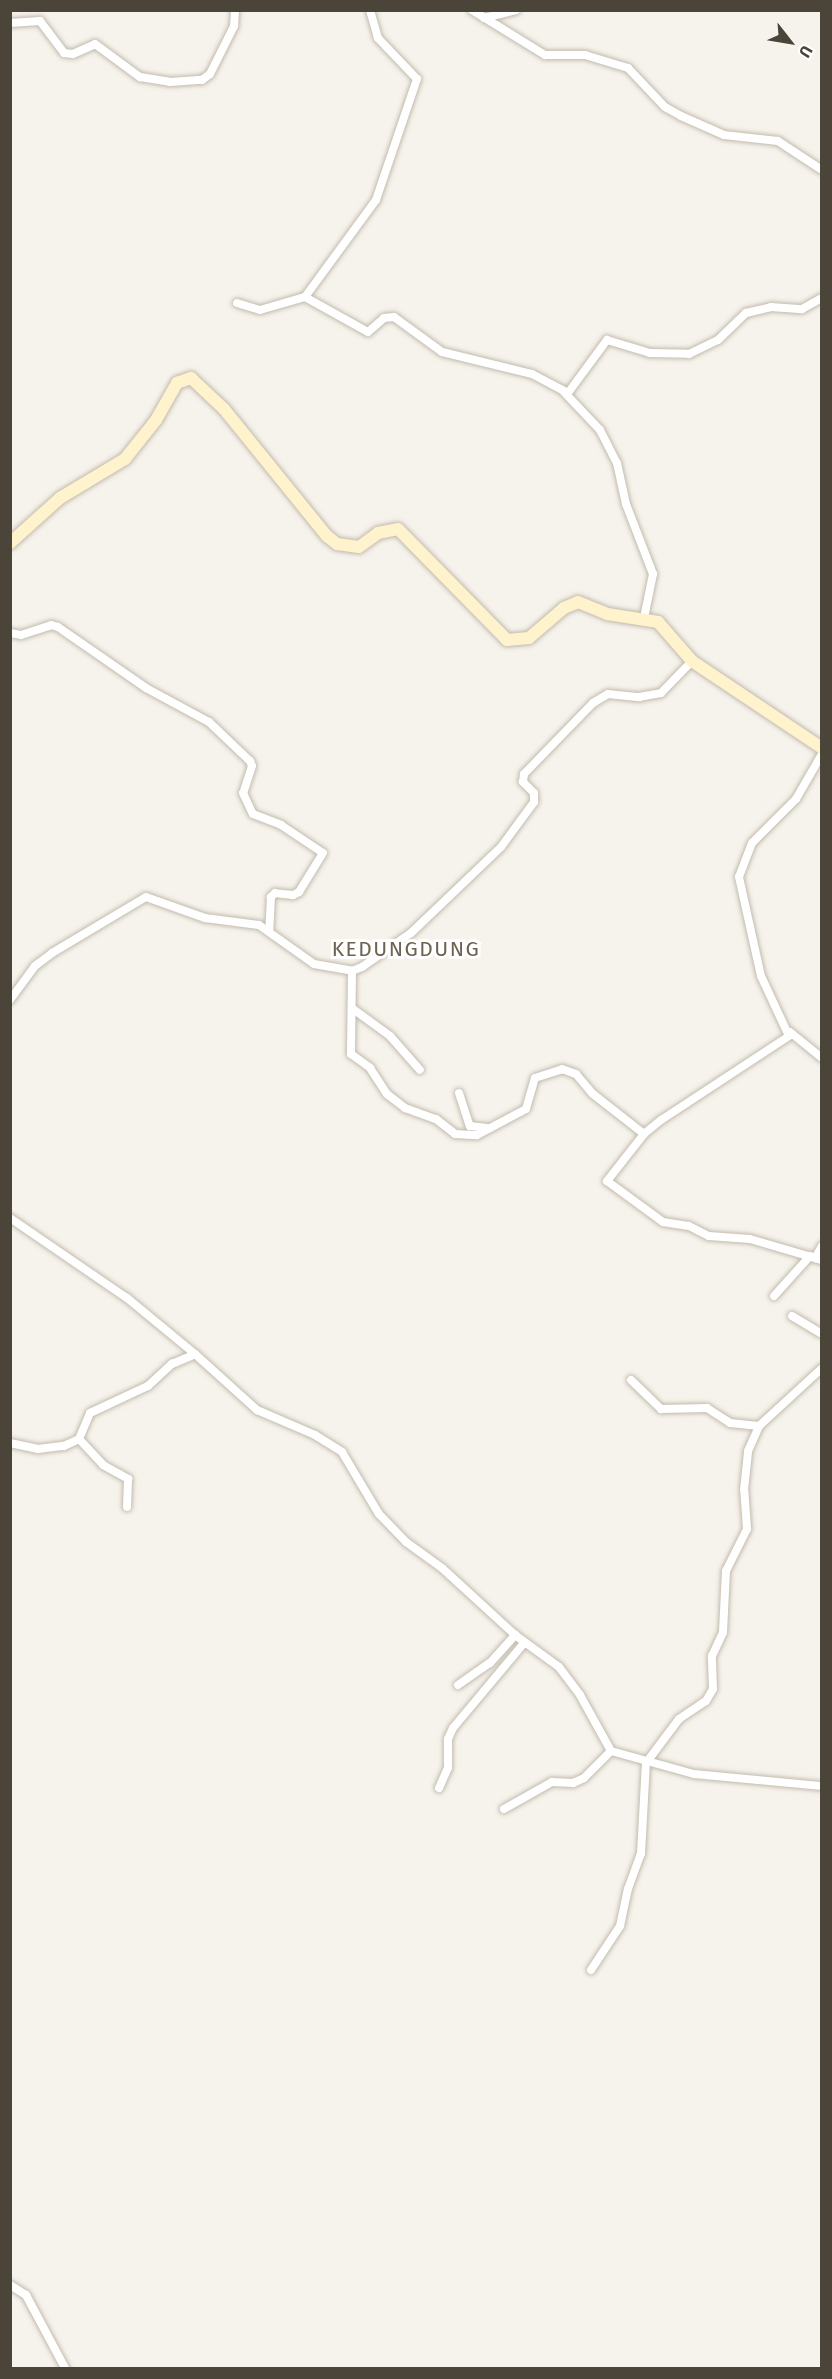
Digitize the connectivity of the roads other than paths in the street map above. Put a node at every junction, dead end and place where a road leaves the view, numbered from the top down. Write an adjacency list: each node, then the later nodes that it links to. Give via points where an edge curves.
1 (235, 10): 6 (street, via 234,26 210,74 202,80 170,82 140,77 95,44 73,54 64,53 40,21)
2 (370, 10): 8 (street, via 378,38 417,79 376,200)
3 (472, 10): 5 (street)
4 (516, 10): 5 (street)
5 (484, 18): 7 (street, via 545,55 585,55 628,68 664,107 681,116 724,135 778,141)
6 (10, 23)
7 (822, 170)
8 (305, 297): 10 (street, via 260,310); 11 (street, via 363,331 373,330 384,318 394,317 442,352 532,374)
9 (822, 298): 11 (street, via 802,309 771,307 746,313 718,340 688,354 650,353 607,340 574,390)
10 (237, 303)
11 (564, 392): 13 (street, via 600,430 617,464 626,504 653,574)
12 (10, 543): 13 (street, via 60,498 125,459 151,428 177,383 187,377 224,409 327,536 349,549 359,548 389,529 406,534 507,640 529,638 564,608 578,602 607,614)
13 (644, 618): 15 (street, via 666,629)
14 (10, 633): 18 (street, via 21,635 51,625 58,627 146,688 209,722 250,761 252,766 243,792 254,814 281,825 323,853 299,892 275,893 271,897)
15 (692, 661): 16 (street); 19 (street, via 661,693 639,697 608,694 593,703 524,774 523,782 534,793 534,802 501,847 411,933)
16 (822, 748)
17 (822, 754): 22 (street, via 800,794 752,843 739,877 761,976)
18 (269, 931): 19 (street, via 303,959); 20 (street, via 258,925 205,918 146,897 35,966)
19 (352, 970): 21 (street)
20 (10, 1000)
21 (353, 1009): 24 (street, via 390,1036); 26 (street, via 351,1054 370,1068 387,1094 405,1108 436,1119 461,1136 477,1135)
22 (790, 1032): 23 (street); 27 (street, via 787,1038 713,1082)
23 (822, 1058)
24 (420, 1070)
25 (459, 1093): 26 (street, via 470,1126)
26 (493, 1127): 27 (street, via 526,1109 532,1083 539,1076 562,1069 576,1074 593,1094)
27 (644, 1134): 30 (street, via 608,1178 610,1186 663,1222)
28 (10, 1218): 34 (street, via 128,1298)
29 (822, 1246): 30 (street)
30 (815, 1258): 31 (street)
31 (774, 1296)
32 (792, 1316): 33 (street)
33 (822, 1334)
34 (195, 1354): 38 (street, via 172,1364 148,1386 90,1413); 41 (street, via 257,1410 315,1435 342,1452 373,1505 406,1542 442,1568)
35 (822, 1368): 37 (street)
36 (631, 1380): 37 (street, via 661,1409 707,1408 730,1423)
37 (759, 1426): 45 (street, via 746,1463 747,1529 726,1571 723,1632 712,1656 713,1689 706,1701 680,1719)
38 (78, 1439): 39 (street, via 64,1446 38,1449); 40 (street, via 103,1465 128,1479)
39 (10, 1443)
40 (127, 1508)
41 (515, 1635): 42 (street); 43 (street, via 490,1663)
42 (524, 1643): 44 (street, via 544,1655 570,1680); 47 (street, via 453,1728 448,1739 448,1768)
43 (458, 1685)
44 (610, 1751): 45 (street); 48 (street, via 584,1778 573,1783 552,1782)
45 (646, 1763): 46 (street, via 694,1774); 49 (street, via 641,1854 620,1926)
46 (822, 1786)
47 (439, 1788)
48 (504, 1809)
49 (591, 1970)
50 (10, 2285): 51 (street, via 26,2295)
51 (65, 2368)

